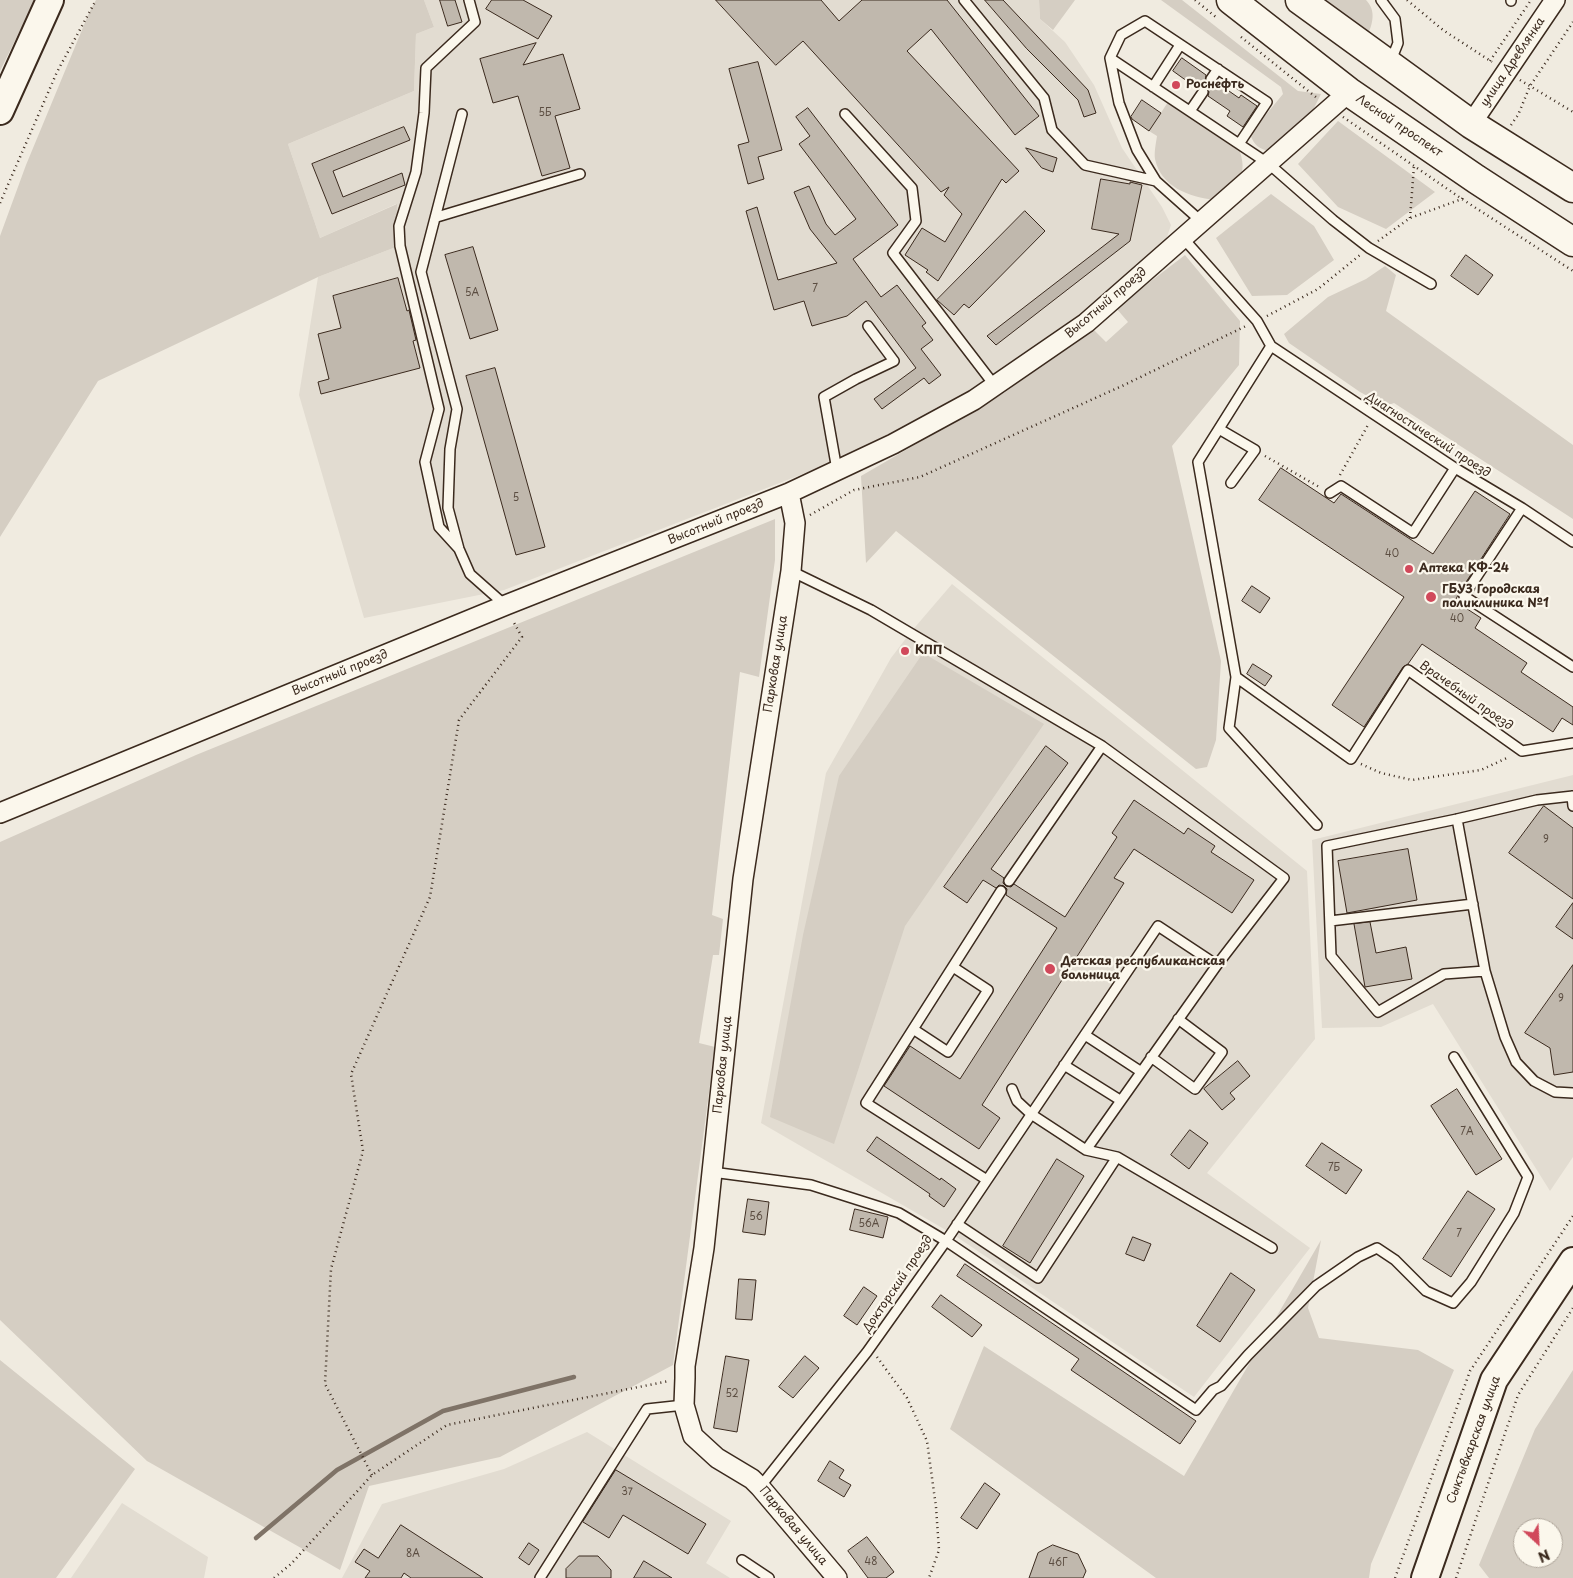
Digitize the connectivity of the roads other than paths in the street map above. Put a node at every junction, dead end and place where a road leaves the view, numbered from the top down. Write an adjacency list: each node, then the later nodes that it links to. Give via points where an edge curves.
1 (50, 0): 16 (main road)
2 (469, 0): 42 (lane, via 475,22 426,68 416,172 399,226 400,246 439,409 425,462 439,527)
3 (964, 0): 24 (lane, via 1044,98 1052,130 1085,165)
4 (1231, 0): 15 (main road, Лесной проспект)
5 (1300, 0): 10 (main road)
6 (1381, 0): 10 (lane, via 1395,19 1398,43)
7 (1555, 0): 20 (street, улица Древлянка)
8 (1180, 45): 9 (lane, via 1145,21 1121,35); 11 (lane); 13 (lane)
9 (1110, 58): 13 (lane); 24 (lane, via 1119,103 1137,150)
10 (1389, 65): 20 (main road)
11 (1218, 69): 12 (lane); 21 (lane, via 1267,102)
12 (1211, 79)
13 (1153, 87): 17 (lane)
14 (1203, 92): 17 (lane)
15 (1349, 92): 22 (street, Высотный проезд); 29 (main road, Лесной проспект)
16 (0, 111)
17 (1190, 111): 21 (lane)
18 (462, 114): 26 (lane)
19 (845, 114): 33 (lane, via 912,188 916,221 893,253)
20 (1471, 124): 25 (main road)
21 (1239, 144): 22 (lane)
22 (1269, 164): 27 (street, Высотный проезд); 30 (lane, via 1369,248)
23 (580, 174): 26 (lane)
24 (1156, 180): 27 (lane)
25 (1573, 188)
26 (436, 217): 42 (lane, via 421,272 457,410 450,449 448,508)
27 (1202, 222): 28 (street, Высотный проезд)
28 (1182, 238): 32 (lane, via 1257,321); 33 (street, Высотный проезд, via 1086,323)
29 (1573, 242)
30 (1431, 284)
31 (868, 326): 36 (lane, via 894,362 856,378 824,398)
32 (1271, 346): 34 (lane); 35 (lane, Диагностический проезд)
33 (995, 386): 36 (street, Высотный проезд, via 893,444)
34 (1219, 429): 37 (lane, via 1255,450); 46 (lane, via 1198,462)
35 (1455, 468): 39 (lane, via 1413,533 1342,486); 40 (lane, Диагностический проезд)
36 (837, 470): 38 (street, Высотный проезд)
37 (1231, 484)
38 (789, 493): 43 (street, Парковая улица, via 795,523); 44 (street, Высотный проезд)
39 (1330, 493)
40 (1522, 508): 41 (lane, Диагностический проезд); 45 (lane, via 1464,596)
41 (1573, 542)
42 (459, 548): 44 (lane, via 470,574)
43 (791, 571): 48 (lane, via 871,610); 74 (street, Парковая улица, via 743,879)
44 (506, 605): 51 (street, Высотный проезд)
45 (1573, 667)
46 (1236, 677): 47 (lane, Врачебный проезд, via 1351,759 1408,670 1522,751); 53 (lane, via 1229,728)
47 (1573, 743)
48 (1102, 746): 54 (lane); 58 (lane, via 1284,878)
49 (1572, 796): 50 (lane); 52 (lane, via 1537,800)
50 (1573, 806)
51 (0, 813)
52 (1457, 819): 56 (lane); 57 (lane, via 1327,846)
53 (1317, 825)
54 (1008, 881)
55 (1001, 892): 59 (lane)
56 (1473, 904): 57 (lane); 60 (lane)
57 (1330, 921): 60 (lane, via 1332,956 1378,1012 1444,974)
58 (1216, 965): 61 (lane); 63 (lane, via 1158,926)
59 (953, 967): 62 (lane); 62 (lane, via 988,990 948,1052)
60 (1485, 970): 69 (lane, via 1516,1062 1534,1081 1555,1092)
61 (1178, 1019): 65 (lane); 65 (lane, via 1222,1052 1195,1089)
62 (913, 1029): 75 (lane, via 866,1103)
63 (1084, 1035): 66 (lane); 67 (lane)
64 (1454, 1056): 77 (lane, via 1528,1177 1514,1213 1471,1282 1453,1303 1426,1291 1395,1260 1377,1248 1316,1286 1196,1410)
65 (1151, 1057): 67 (lane)
66 (1064, 1065): 70 (lane); 71 (lane)
67 (1140, 1071): 70 (lane)
68 (1012, 1090): 71 (lane, via 1017,1101)
69 (1573, 1093)
70 (1120, 1100): 72 (lane)
71 (1031, 1114): 72 (lane); 75 (lane)
72 (1086, 1150): 73 (lane)
73 (1117, 1157): 76 (lane, via 1038,1278); 78 (lane)
74 (712, 1172): 77 (lane, Докторский проезд, via 811,1185 899,1213); 80 (street, Парковая улица, via 704,1248 685,1366)
75 (987, 1180): 76 (lane)
76 (957, 1224): 77 (lane)
77 (946, 1241): 81 (lane, Докторский проезд, via 870,1348)
78 (1272, 1248)
79 (1573, 1261): 86 (main road, Сыктывкарская улица, via 1494,1380)
80 (684, 1406): 81 (street, Парковая улица, via 694,1436 717,1458); 83 (lane, via 647,1409)
81 (760, 1487): 85 (street, Парковая улица)
82 (742, 1560): 84 (lane)
83 (540, 1578)
84 (769, 1578)
85 (837, 1578)
86 (1425, 1578)

